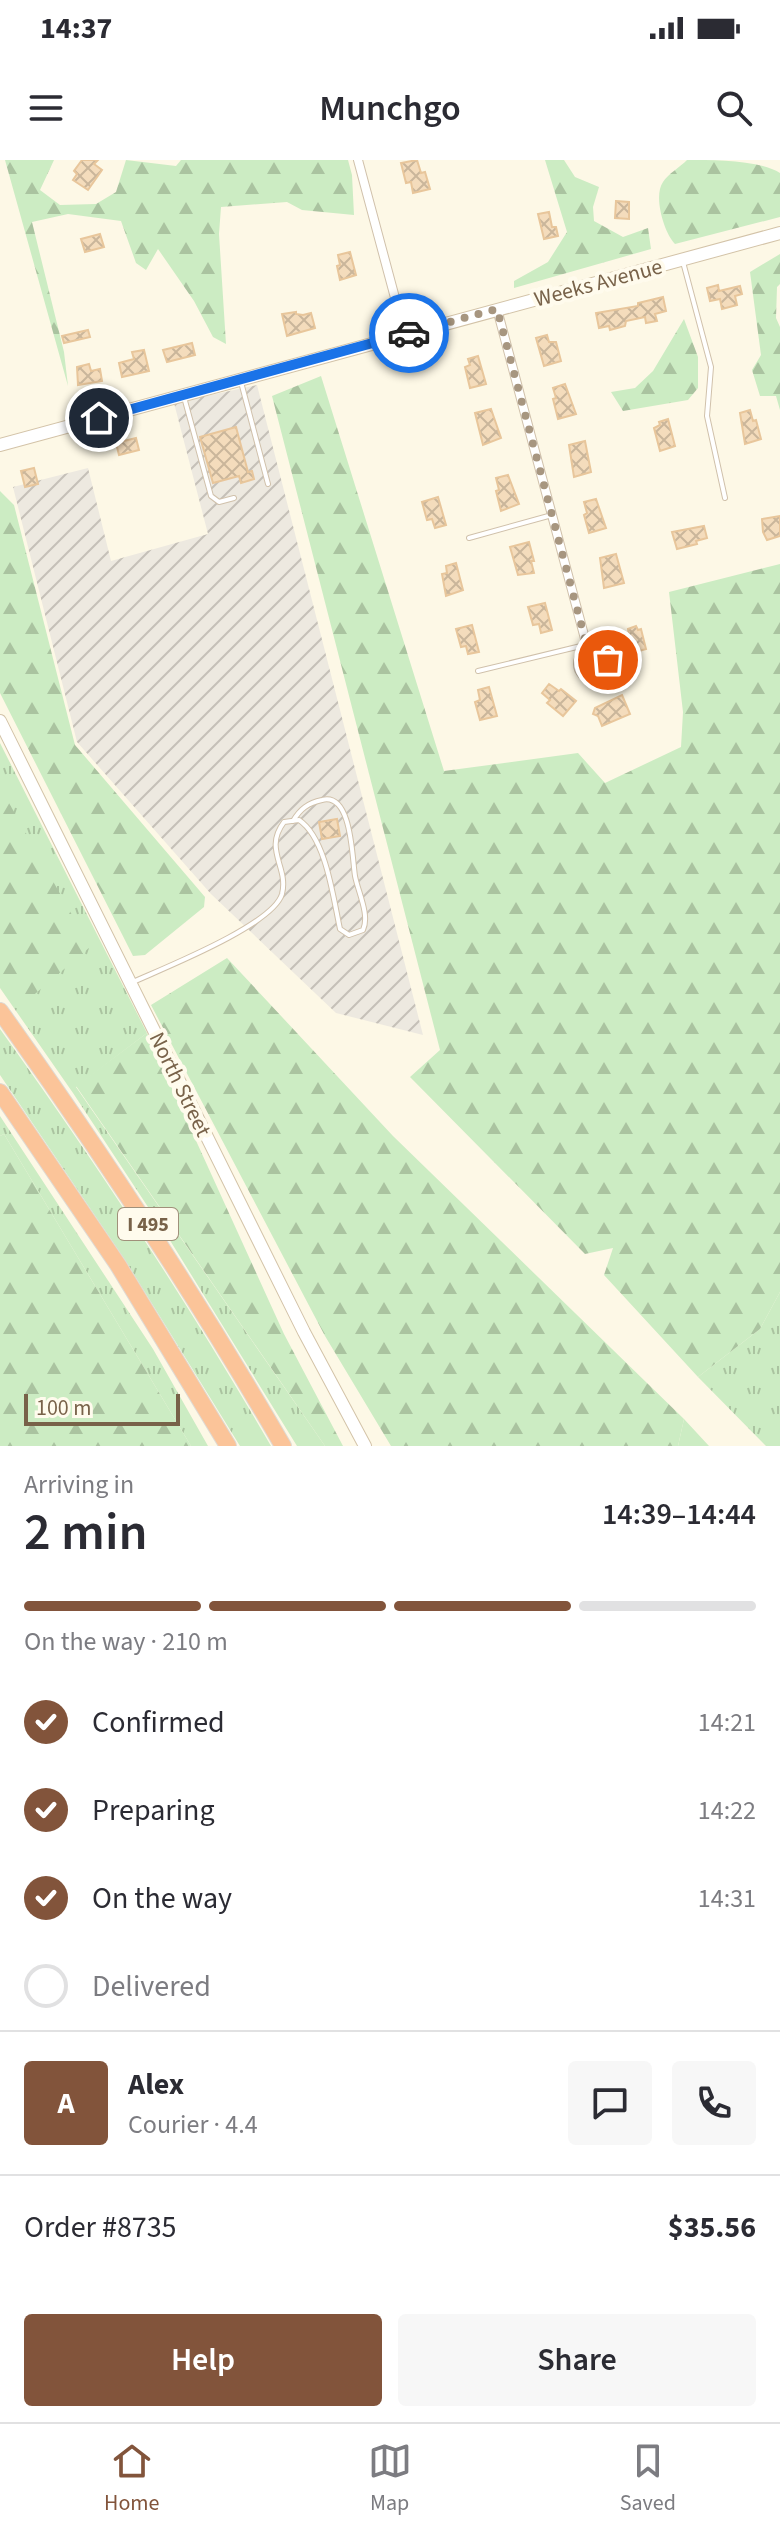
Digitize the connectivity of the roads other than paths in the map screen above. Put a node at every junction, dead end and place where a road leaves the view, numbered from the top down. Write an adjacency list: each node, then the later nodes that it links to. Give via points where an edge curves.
1 (358, 160): 5 (street)
2 (780, 233): 3 (street, Weeks Avenue)
3 (682, 259): 4 (street, Weeks Avenue); 11 (lane, via 711,367 707,416)
4 (497, 309): 5 (street, Weeks Avenue); 12 (street)
5 (405, 335): 6 (street, Weeks Avenue)
6 (240, 380): 7 (street, Weeks Avenue); 9 (lane)
7 (183, 395): 8 (street, Weeks Avenue); 10 (lane, via 211,496 219,502)
8 (0, 445)
9 (268, 484)
10 (234, 498)
11 (725, 498)
12 (554, 515): 13 (lane); 14 (street)
13 (469, 538)
14 (588, 647): 15 (lane)
15 (478, 671)
16 (0, 721): 18 (street, North Street)
17 (293, 821): 17 (lane, via 308,826 318,842 340,929 349,935 363,930 343,811 326,798 309,804); 18 (lane, via 284,822 276,832 282,895 272,909 255,924)
18 (131, 983): 23 (street, North Street)
19 (0, 1011): 22 (highway, I 495, via 158,1239)
20 (0, 1092): 21 (highway, I 495, via 118,1265)
21 (228, 1446)
22 (283, 1446)
23 (365, 1446)

